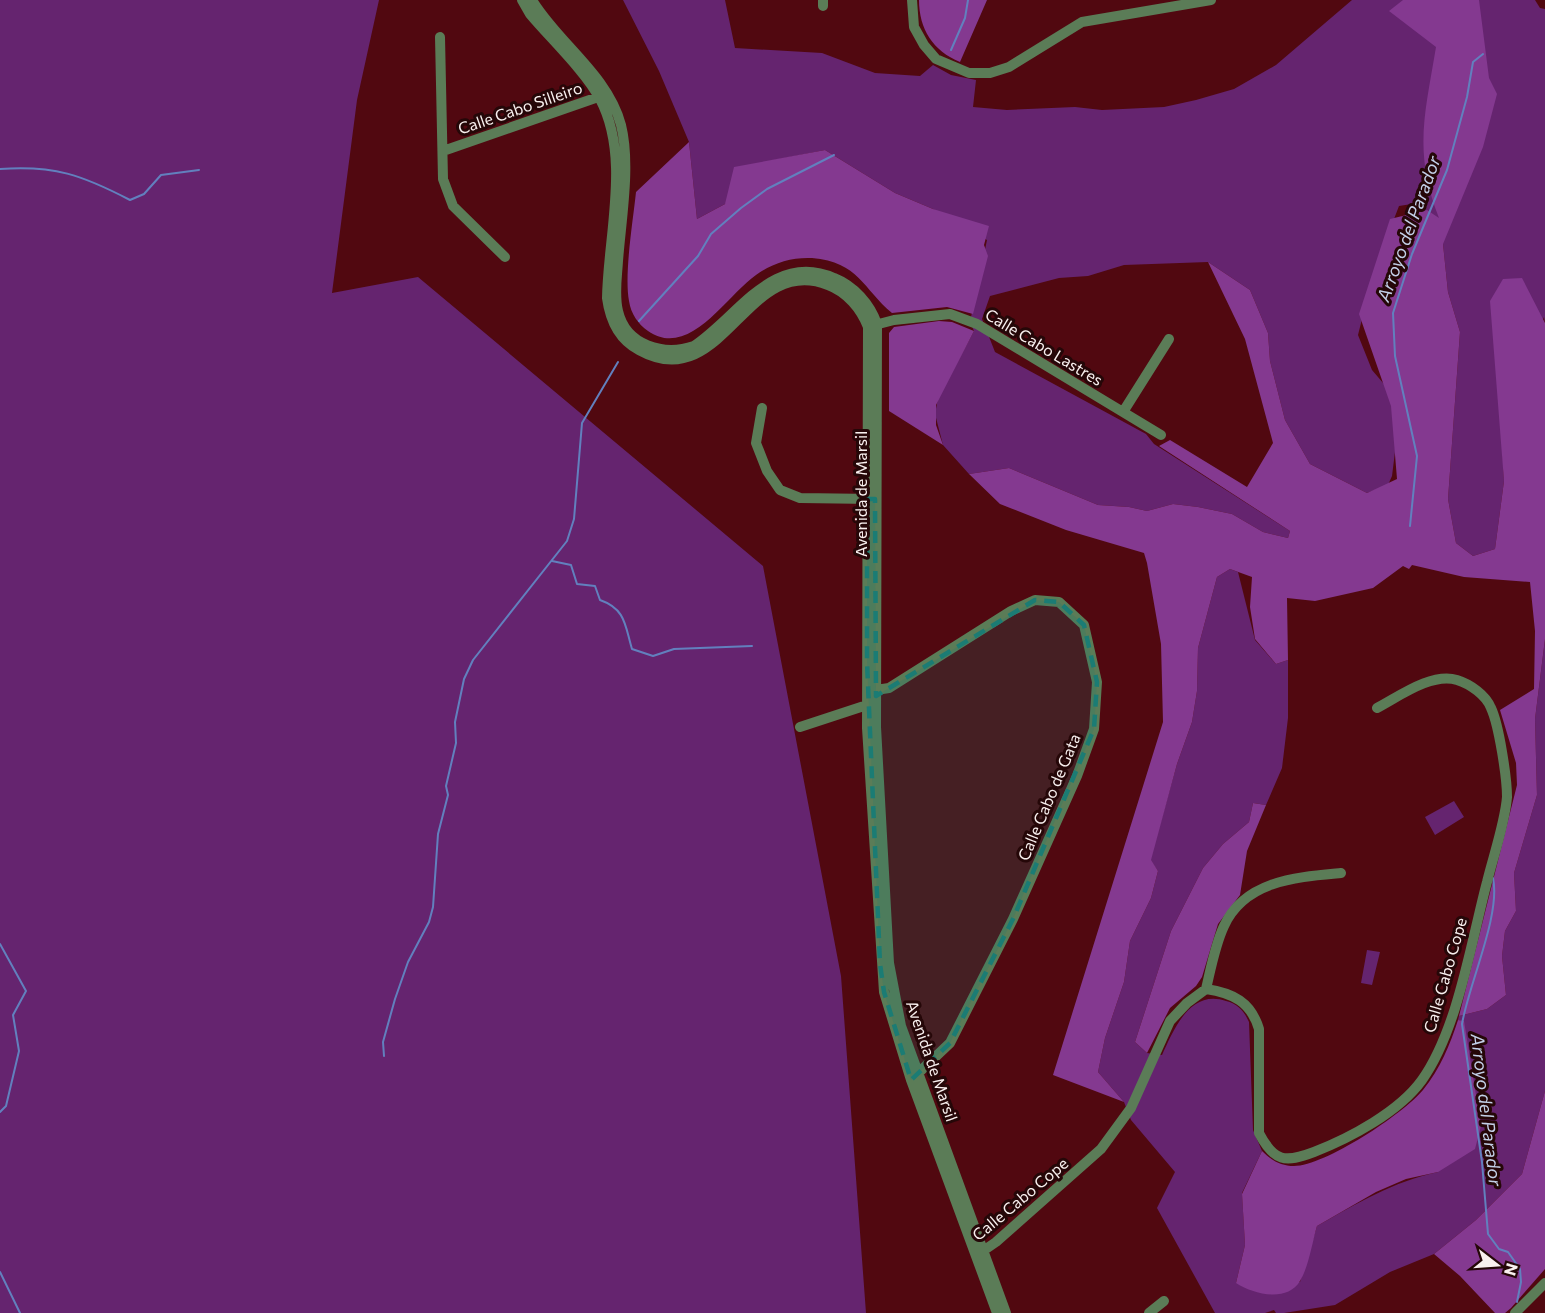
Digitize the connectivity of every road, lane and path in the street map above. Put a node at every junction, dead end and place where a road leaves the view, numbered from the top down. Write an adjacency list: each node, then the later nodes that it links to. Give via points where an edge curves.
1 (522, 0): 6 (street)
2 (532, 0): 6 (street)
3 (912, 0): 4 (street, via 914,27 924,45 936,59 969,73 990,73 1009,67 1082,22)
4 (1211, 0)
5 (440, 37): 7 (street)
6 (603, 95): 7 (street, Calle Cabo Silleiro); 9 (street, via 615,144 607,298 614,326 628,343 658,358 685,359 710,346 762,296 779,285 809,280 845,295)
7 (443, 151): 8 (street, via 443,179 453,206)
8 (505, 257)
9 (872, 326): 12 (street, Calle Cabo Lastres, via 950,314 978,324); 14 (street, Avenida de Marsil)
10 (1169, 339): 12 (street)
11 (762, 408): 14 (street, via 756,443 780,490 800,498)
12 (1123, 412): 13 (street, Calle Cabo Lastres)
13 (1161, 435)
14 (871, 499): 15 (street, Avenida de Marsil); 16 (street, Avenida de Marsil)
15 (876, 690): 21 (street, Avenida de Marsil, via 889,963); 21 (street, Calle Cabo de Gata, via 889,688 1035,600 1059,602 1084,625 1097,682 1094,729 1013,919 950,1043)
16 (867, 705): 18 (street); 21 (street, Avenida de Marsil, via 880,964 884,993)
17 (1377, 708): 20 (street, Calle Cabo Cope, via 1429,682 1456,680 1475,689 1491,707 1503,763 1507,798 1494,853 1448,1032 1422,1081 1376,1123 1292,1160 1277,1156 1266,1147 1259,1133 1256,1020 1241,999)
18 (800, 727)
19 (1341, 873): 20 (street, via 1292,877 1263,887 1235,908 1224,925)
20 (1206, 989): 22 (street, Calle Cabo Cope, via 1170,1021 1131,1108 1101,1149)
21 (915, 1077): 22 (street, Avenida de Marsil)
22 (981, 1252): 25 (street, Avenida de Marsil); 26 (street, Avenida de Marsil)
23 (1545, 1283): 28 (street)
24 (1164, 1300): 27 (street)
25 (997, 1313)
26 (1006, 1313)
27 (1149, 1313)
28 (1515, 1313)

